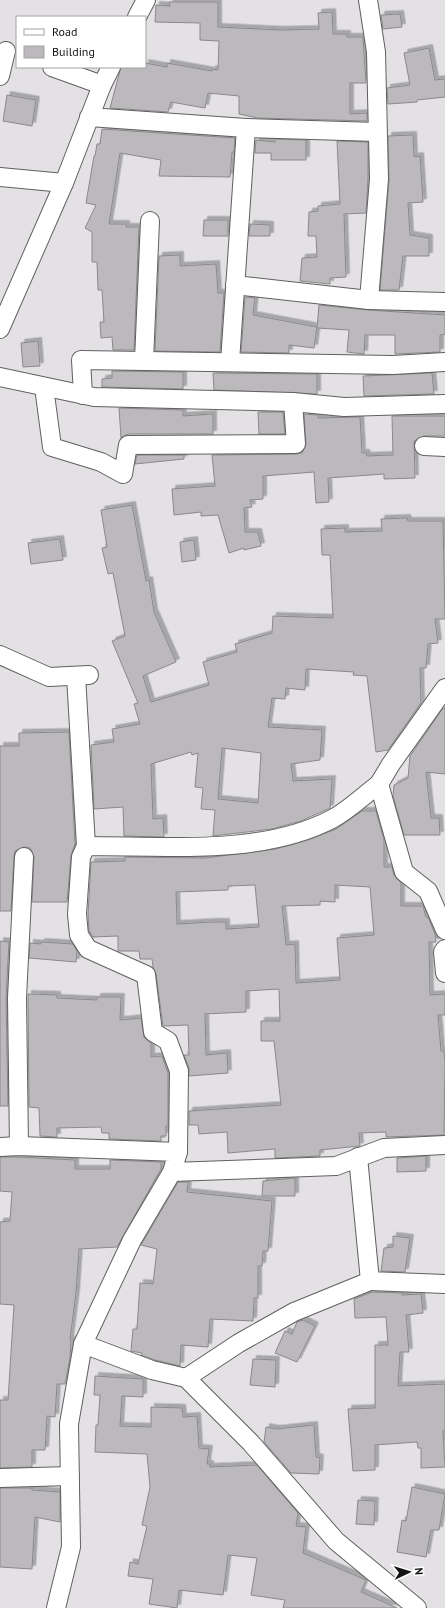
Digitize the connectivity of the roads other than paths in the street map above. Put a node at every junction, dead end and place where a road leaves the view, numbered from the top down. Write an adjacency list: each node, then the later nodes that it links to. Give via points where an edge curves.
1 (146, 0): 3 (street)
2 (368, 0): 11 (street, via 376,52)
3 (138, 16)
4 (8, 52): 7 (street)
5 (55, 68): 8 (street)
6 (110, 68): 8 (street)
7 (0, 76)
8 (102, 85): 9 (street)
9 (89, 117): 10 (street); 13 (street)
10 (246, 128): 11 (street); 15 (street)
11 (377, 132): 16 (street, via 379,179)
12 (0, 177): 13 (street)
13 (64, 183): 18 (street)
14 (150, 220): 19 (street)
15 (235, 285): 16 (street); 20 (street)
16 (369, 300): 17 (street)
17 (445, 302)
18 (0, 329)
19 (144, 361): 20 (street); 24 (street, via 81,360)
20 (230, 362): 21 (street)
21 (445, 362)
22 (0, 377): 23 (street)
23 (44, 387): 24 (street); 25 (street, via 52,447 101,462 124,474 128,445 296,444)
24 (83, 395): 25 (street)
25 (293, 402): 26 (street, via 344,407)
26 (445, 404)
27 (424, 446): 28 (street)
28 (445, 447)
29 (0, 655): 32 (street, via 49,677 83,675)
30 (445, 688): 31 (street)
31 (379, 784): 32 (street, via 333,818 293,834 260,841 218,846); 34 (street, via 404,872 428,891)
32 (86, 846): 40 (street, via 81,858 77,914 79,935 88,950 146,975 153,1032 168,1041 179,1071)
33 (24, 856): 38 (street, via 16,998)
34 (445, 930)
35 (445, 949): 36 (street)
36 (445, 973)
37 (445, 1144): 41 (street, via 384,1148)
38 (19, 1146): 39 (street); 40 (street)
39 (0, 1147)
40 (178, 1152): 42 (street)
41 (358, 1157): 42 (street, via 336,1166); 43 (street)
42 (172, 1172): 45 (street, via 132,1240)
43 (370, 1281): 44 (street); 46 (street, via 294,1312 239,1343)
44 (445, 1284)
45 (83, 1344): 46 (street, via 152,1370); 47 (street, via 69,1424)
46 (186, 1378): 50 (street, via 251,1443 336,1541)
47 (70, 1476): 48 (street); 49 (street, via 71,1547)
48 (0, 1478)
49 (56, 1608)
50 (417, 1608)

